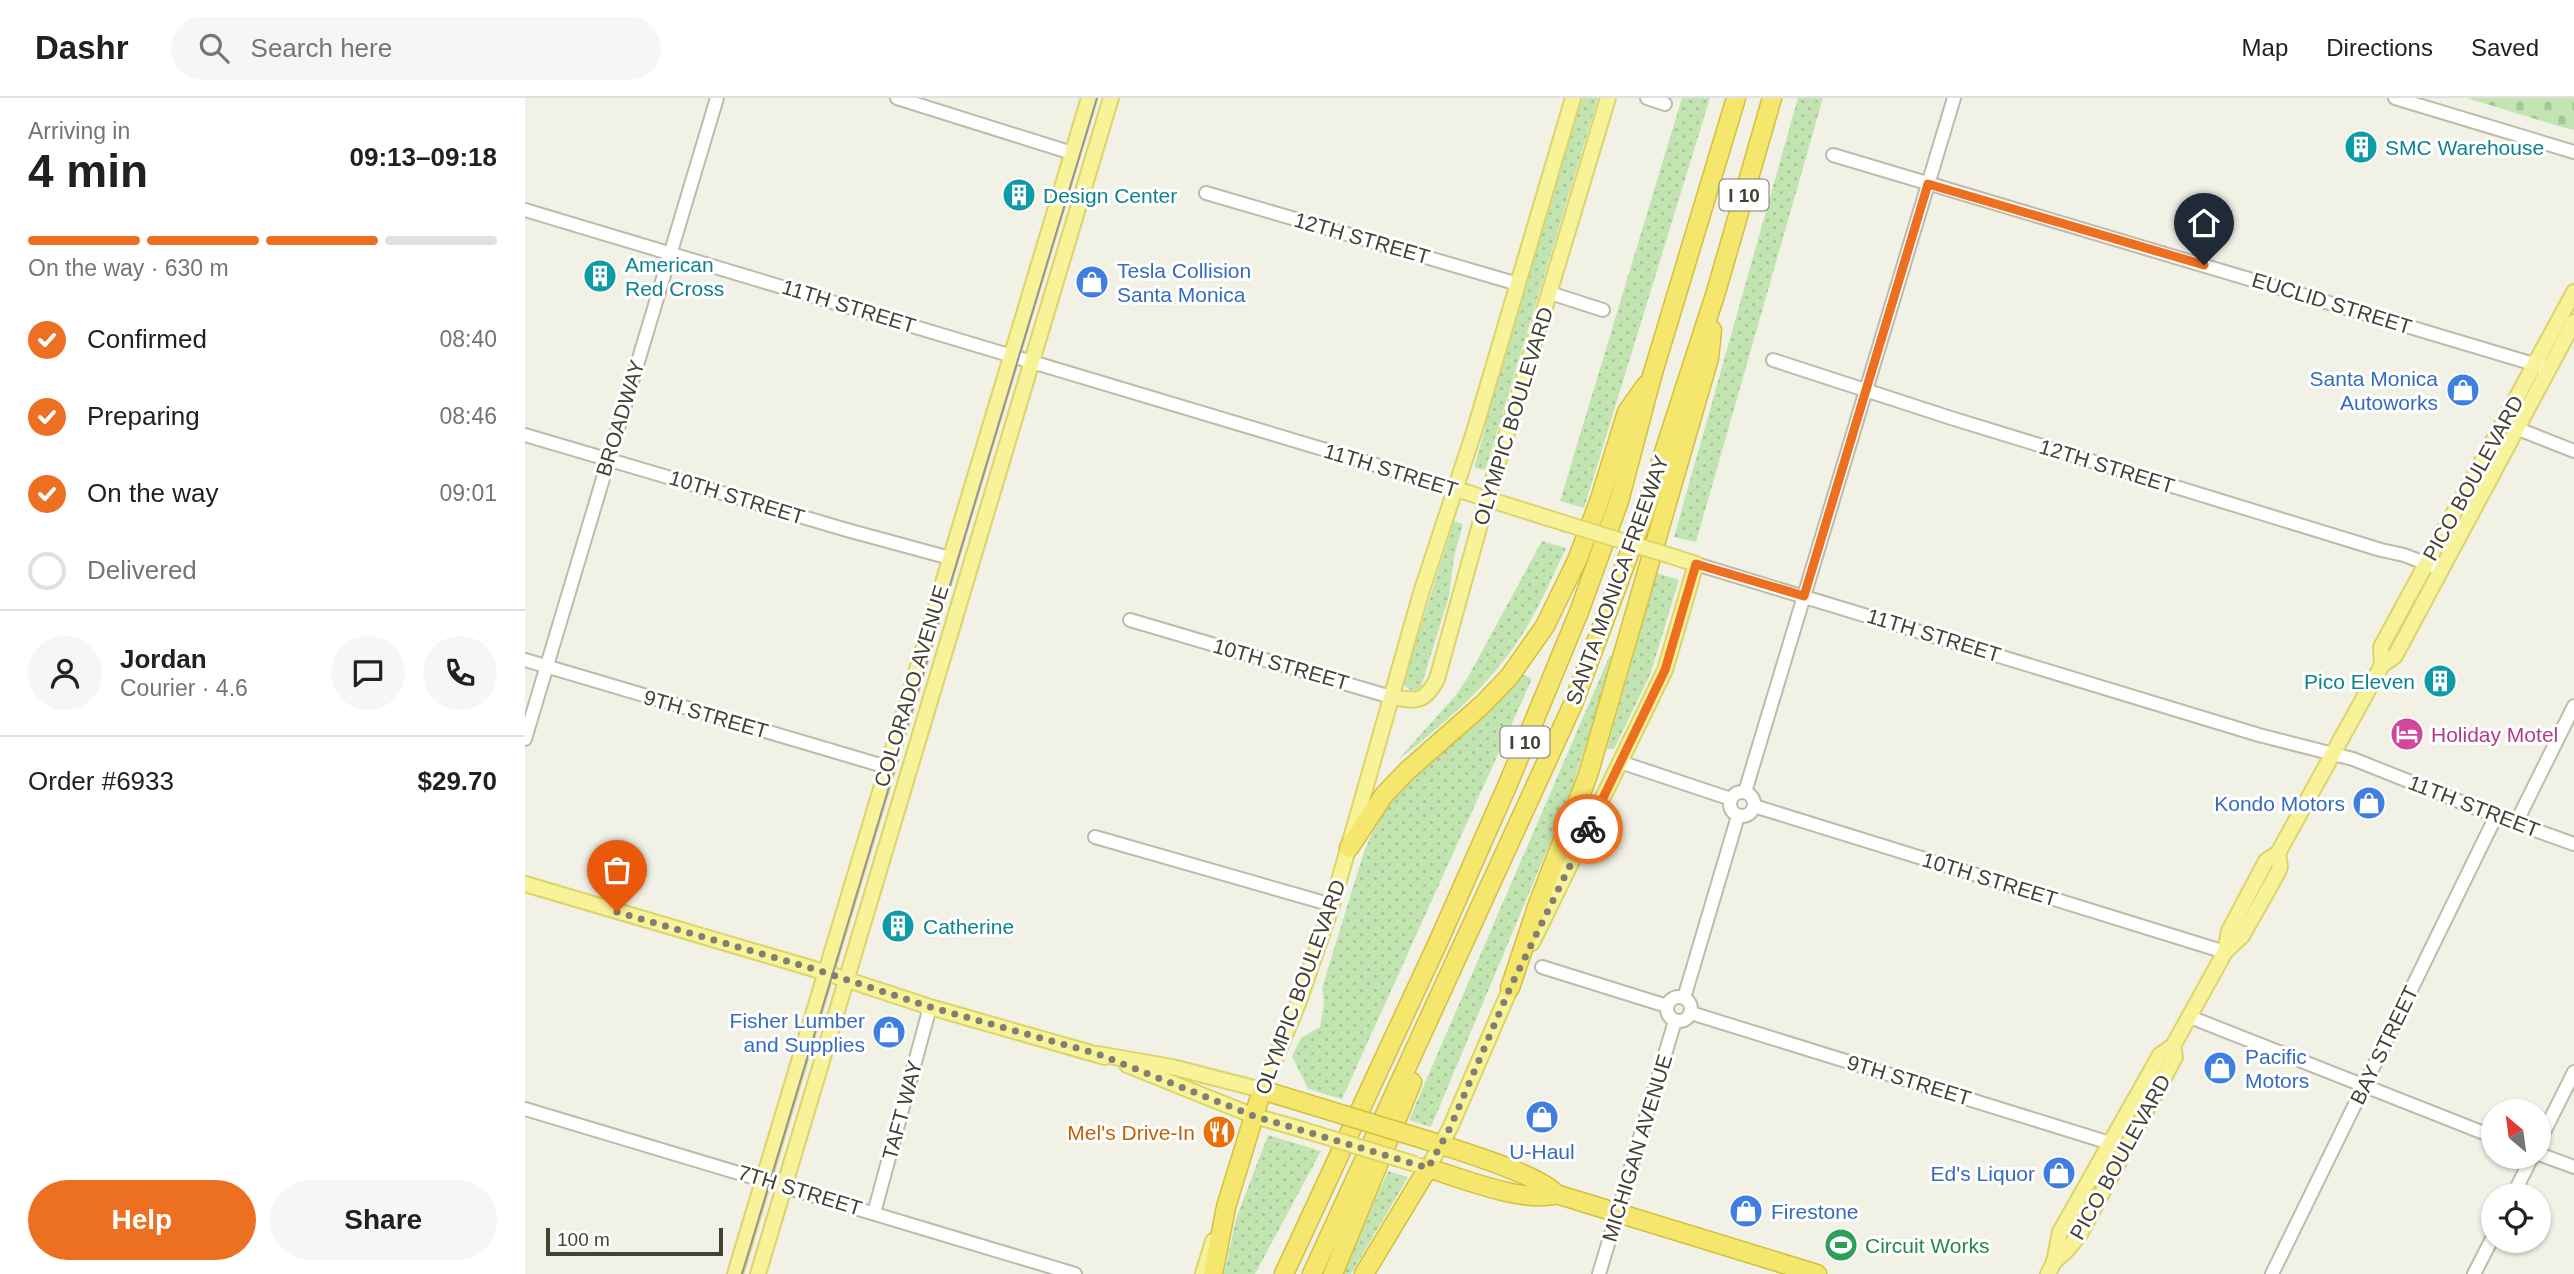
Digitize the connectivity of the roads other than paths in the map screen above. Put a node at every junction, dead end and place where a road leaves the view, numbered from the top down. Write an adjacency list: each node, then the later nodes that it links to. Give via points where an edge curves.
1 (717, 98): 19 (street, BROADWAY)
2 (897, 98): 14 (street)
3 (1089, 98): 14 (main road, COLORADO AVENUE)
4 (1111, 98): 28 (main road, COLORADO AVENUE)
5 (1573, 98): 20 (main road, OLYMPIC BOULEVARD)
6 (1608, 98): 23 (main road, OLYMPIC BOULEVARD)
7 (1647, 98): 12 (street)
8 (1736, 98): 30 (highway, SANTA MONICA FREEWAY / I 10)
9 (1772, 98): 21 (highway, SANTA MONICA FREEWAY / I 10)
10 (1954, 98): 16 (street)
11 (2395, 98): 13 (street)
12 (1665, 104)
13 (2574, 152)
14 (1072, 153): 26 (main road, COLORADO AVENUE)
15 (1833, 155): 16 (street, EUCLID STREET)
16 (1928, 184): 29 (street, EUCLID STREET); 31 (street)
17 (1206, 193): 20 (street, 12TH STREET)
18 (525, 209): 19 (street, 11TH STREET)
19 (670, 251): 26 (street, 11TH STREET); 35 (street, BROADWAY)
20 (1518, 284): 36 (main road, OLYMPIC BOULEVARD)
21 (1716, 292): 67 (highway, SANTA MONICA FREEWAY / I 10, via 1644,514 1578,691); 69 (highway, via 1709,358 1623,662 1588,775)
22 (2574, 292): 29 (main road, PICO BOULEVARD)
23 (1550, 293): 24 (street); 37 (main road, OLYMPIC BOULEVARD)
24 (1603, 310)
25 (2574, 322): 29 (main road, PICO BOULEVARD)
26 (1010, 355): 28 (street, 11TH STREET); 38 (main road, COLORADO AVENUE)
27 (1773, 360): 31 (street, 12TH STREET)
28 (1033, 362): 36 (street, 11TH STREET); 68 (main road, COLORADO AVENUE)
29 (2541, 366): 32 (main road, PICO BOULEVARD)
30 (1653, 376): 61 (highway, via 1627,411 1578,558 1545,626 1509,677 1384,795); 98 (highway, SANTA MONICA FREEWAY / I 10, via 1619,501 1579,612 1461,890)
31 (1866, 391): 39 (street, 12TH STREET); 42 (street)
32 (2510, 426): 34 (street); 39 (main road, PICO BOULEVARD); 41 (main road, PICO BOULEVARD)
33 (525, 435): 35 (street, 10TH STREET)
34 (2574, 451)
35 (608, 458): 38 (street, 10TH STREET); 46 (street, BROADWAY)
36 (1456, 489): 37 (main road, 11TH STREET); 47 (main road, OLYMPIC BOULEVARD)
37 (1487, 499): 40 (main road, 11TH STREET, bridge); 47 (main road, OLYMPIC BOULEVARD, via 1437,679 1420,700)
38 (950, 558): 52 (main road, COLORADO AVENUE)
39 (2427, 563): 41 (street, 12TH STREET); 45 (main road, PICO BOULEVARD, via 2381,647)
40 (1696, 564): 42 (street, 11TH STREET); 51 (main road, via 1665,670)
41 (2442, 569): 45 (main road, PICO BOULEVARD, via 2395,656)
42 (1804, 596): 50 (street, 11TH STREET, via 2259,735); 53 (street)
43 (1130, 620): 47 (street, 10TH STREET)
44 (525, 660): 46 (street, 9TH STREET)
45 (2382, 665): 50 (main road, PICO BOULEVARD)
46 (546, 667): 49 (street, BROADWAY); 52 (street, 9TH STREET)
47 (1391, 697): 61 (main road, OLYMPIC BOULEVARD)
48 (2574, 706): 58 (street)
49 (525, 739)
50 (2332, 753): 57 (street, 11TH STREET); 64 (main road, PICO BOULEVARD, via 2278,853 2266,861 2229,931)
51 (1620, 762): 54 (street); 69 (main road)
52 (887, 767): 66 (main road, COLORADO AVENUE)
53 (1745, 792): 54 (street); 55 (street)
54 (1731, 799): 56 (street, via 1730,808)
55 (1754, 806): 56 (street, via 1749,814); 64 (street, 10TH STREET)
56 (1738, 816): 70 (street)
57 (2496, 816): 58 (street, 11TH STREET); 79 (street, BAY STREET)
58 (2516, 822): 60 (street, 11TH STREET)
59 (1095, 837): 63 (street)
60 (2574, 844)
61 (1349, 848): 63 (main road, OLYMPIC BOULEVARD)
62 (525, 884): 66 (main road)
63 (1332, 905): 80 (main road, OLYMPIC BOULEVARD)
64 (2225, 952): 74 (main road, PICO BOULEVARD)
65 (1542, 967): 71 (street)
66 (825, 973): 68 (main road); 91 (main road, COLORADO AVENUE)
67 (1452, 973): 107 (highway, SANTA MONICA FREEWAY / I 10); 108 (highway)
68 (845, 979): 72 (main road); 92 (main road, COLORADO AVENUE)
69 (1510, 988): 85 (main road)
70 (1683, 998): 71 (street, via 1675,998); 73 (street)
71 (1667, 1006): 75 (street)
72 (930, 1007): 77 (main road); 95 (street, TAFT WAY)
73 (1691, 1013): 75 (street, via 1687,1020); 86 (street, 9TH STREET)
74 (2190, 1017): 76 (main road, PICO BOULEVARD); 79 (street)
75 (1675, 1021): 96 (street, MICHIGAN AVENUE)
76 (2173, 1046): 86 (main road, PICO BOULEVARD, via 2160,1055); 87 (main road, PICO BOULEVARD, via 2175,1057)
77 (1098, 1054): 80 (main road); 82 (main road)
78 (2574, 1072): 83 (street)
79 (2363, 1087): 84 (street); 112 (street, BAY STREET)
80 (1262, 1090): 82 (highway, OLYMPIC BOULEVARD); 85 (highway, bridge)
81 (525, 1109): 91 (street, 7TH STREET)
82 (1254, 1116): 89 (main road, bridge); 94 (highway, OLYMPIC BOULEVARD)
83 (2551, 1118)
84 (2481, 1132)
85 (1434, 1142): 89 (main road); 93 (highway, via 1530,1178)
86 (2110, 1142): 87 (street, 9TH STREET); 99 (main road, PICO BOULEVARD, via 2060,1232)
87 (2126, 1148): 99 (main road, PICO BOULEVARD, via 2080,1234)
88 (2551, 1158): 90 (street)
89 (1421, 1166): 93 (highway, via 1519,1194); 109 (highway)
90 (2574, 1167)
91 (762, 1179): 92 (street, 7TH STREET); 100 (main road, COLORADO AVENUE)
92 (783, 1185): 95 (street, 7TH STREET); 101 (main road, COLORADO AVENUE)
93 (1556, 1194): 96 (highway)
94 (1226, 1207): 103 (main road, OLYMPIC BOULEVARD); 104 (highway)
95 (874, 1213): 102 (street, 7TH STREET)
96 (1618, 1214): 110 (street, MICHIGAN AVENUE); 111 (highway)
97 (2485, 1253): 113 (street)
98 (1293, 1254): 105 (highway); 106 (highway, SANTA MONICA FREEWAY / I 10)
99 (2051, 1268)
100 (735, 1274)
101 (758, 1274)
102 (1075, 1274)
103 (1203, 1274)
104 (1213, 1274)
105 (1277, 1274)
106 (1284, 1274)
107 (1312, 1274)
108 (1333, 1274)
109 (1364, 1274)
110 (1599, 1274)
111 (1817, 1274)
112 (2272, 1274)
113 (2474, 1274)

